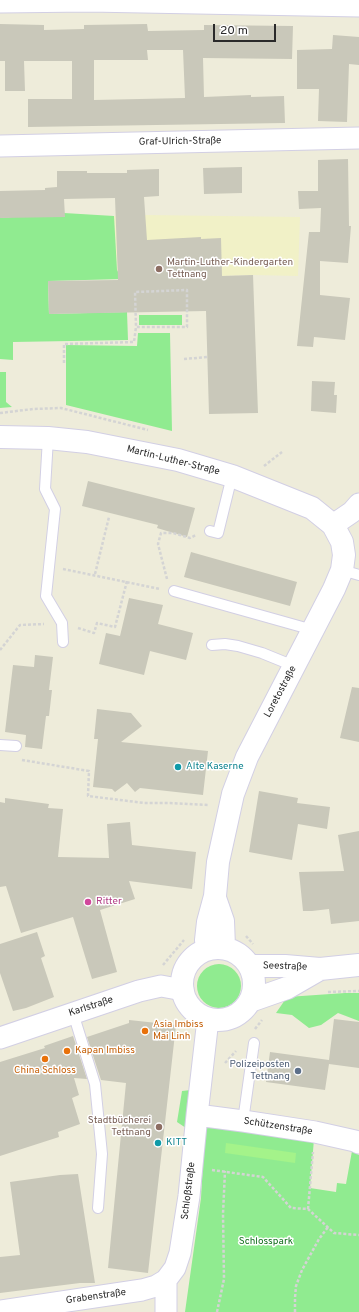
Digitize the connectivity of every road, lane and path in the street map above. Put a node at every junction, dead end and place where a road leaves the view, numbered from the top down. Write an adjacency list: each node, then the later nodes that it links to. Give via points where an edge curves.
1 (0, 2): 2 (street)
2 (359, 6)
3 (359, 138): 4 (street, Graf-Ulrich-Straße)
4 (0, 146)
5 (136, 327): 5 (path, via 135,292 187,290 187,327); 8 (path, via 134,342 64,344)
6 (208, 357): 7 (path)
7 (184, 359)
8 (64, 363)
9 (0, 437): 10 (main road, Martin-Luther-Straße)
10 (48, 438): 11 (main road, Martin-Luther-Straße, via 140,452); 16 (lane, via 45,489 55,509)
11 (232, 476): 14 (main road, Martin-Luther-Straße, via 312,508); 15 (lane, via 218,533)
12 (359, 504): 14 (street)
13 (109, 517): 18 (path)
14 (334, 525): 17 (main road, Loretostraße, via 342,542)
15 (210, 531): 20 (path, via 190,538 162,532 158,544 163,568)
16 (49, 566): 18 (path); 21 (lane, via 46,596)
17 (350, 573): 22 (main road, Loretostraße)
18 (96, 574): 19 (path)
19 (127, 581): 20 (path); 21 (path, via 115,627 97,623 94,633)
20 (172, 591): 22 (lane)
21 (62, 623): 23 (lane); 25 (path, via 20,625)
22 (313, 630): 26 (main road, Loretostraße)
23 (63, 642)
24 (212, 645): 26 (lane, via 238,646)
25 (0, 650)
26 (294, 666): 30 (main road, Loretostraße, via 247,757)
27 (0, 745): 28 (lane)
28 (16, 746)
29 (15, 759): 30 (path, via 89,771 88,796)
30 (229, 809): 33 (main road, Loretostraße, via 206,940)
31 (243, 933): 34 (path)
32 (186, 936): 36 (path, via 164,965)
33 (216, 948): 34 (main road, via 234,951 244,958); 38 (main road, via 195,956 187,965)
34 (253, 956): 37 (main road, Seestraße, via 286,966); 39 (main road, via 255,985)
35 (359, 965): 37 (main road, Seestraße)
36 (156, 967)
37 (320, 969): 39 (main road, Seestraße, via 287,988)
38 (183, 990): 40 (street, Karlstraße, via 161,986); 41 (main road, via 191,1008)
39 (250, 1001): 41 (main road, via 246,1008 232,1018)
40 (74, 1013): 42 (street, Karlstraße); 50 (lane, via 95,1084 102,1154)
41 (208, 1019): 44 (street, Schloßstraße)
42 (1, 1033)
43 (254, 1043): 45 (lane)
44 (197, 1115): 45 (street, Schützenstraße); 48 (street, Schloßstraße)
45 (243, 1121): 46 (street, Schützenstraße)
46 (315, 1132): 47 (street, Schützenstraße); 51 (path)
47 (359, 1143)
48 (191, 1168): 49 (path); 54 (street, Schloßstraße, via 180,1253 175,1268)
49 (225, 1171): 51 (path, via 263,1177 292,1208); 58 (path, via 224,1279)
50 (98, 1208)
51 (308, 1209): 52 (path)
52 (328, 1227): 53 (path, via 334,1233); 59 (path, via 302,1270 296,1286)
53 (359, 1235)
54 (166, 1280): 55 (street, Grabenstraße, via 142,1290); 57 (street)
55 (43, 1308): 56 (street, Grabenstraße)
56 (0, 1311)
57 (166, 1312)
58 (217, 1312)
59 (295, 1312)

